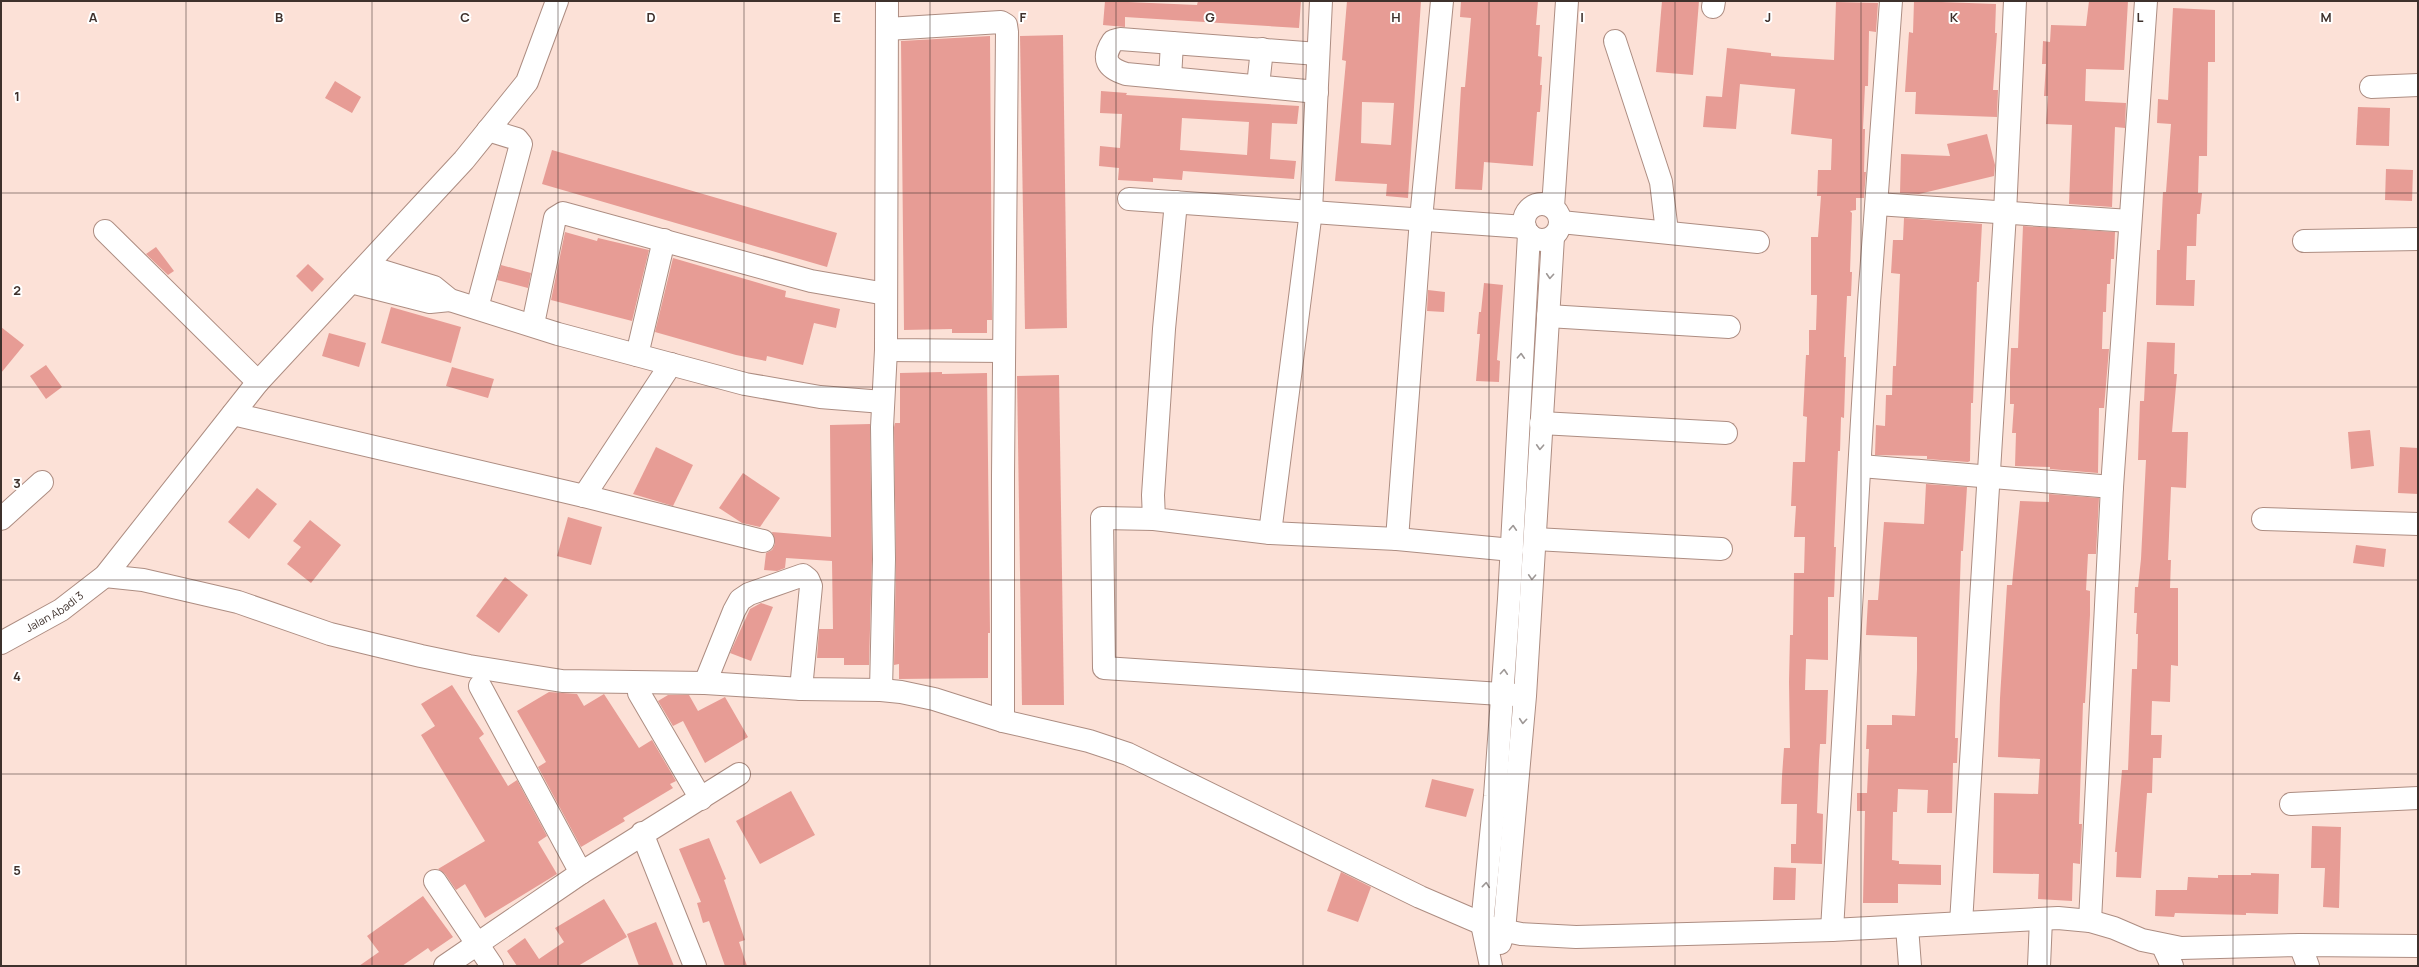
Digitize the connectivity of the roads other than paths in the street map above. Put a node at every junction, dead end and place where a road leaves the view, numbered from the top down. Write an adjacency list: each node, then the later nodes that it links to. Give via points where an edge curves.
1 (557, 1): 19 (street, Jalan Abadi 3, via 527,82)
2 (887, 1): 9 (street)
3 (1321, 1): 13 (street)
4 (1442, 1): 25 (street)
5 (1567, 1): 27 (street)
6 (1891, 1): 22 (street)
7 (2014, 1): 24 (street)
8 (2146, 1): 26 (street)
9 (886, 29): 37 (street); 44 (street, via 1002,22 1006,25)
10 (1614, 41): 30 (street, via 1661,182)
11 (1172, 43): 12 (street); 14 (street); 14 (street, via 1120,39 1113,40 1107,50 1107,63 1113,70 1126,74)
12 (1262, 49): 13 (street); 16 (street)
13 (1318, 54): 18 (street)
14 (1170, 78): 16 (street)
15 (2418, 85): 17 (street)
16 (1258, 86): 18 (street)
17 (2371, 87)
18 (1317, 92): 23 (street)
19 (488, 130): 35 (street, Jalan Abadi 3, via 464,160); 39 (street, via 517,139 521,144)
20 (1129, 199): 21 (street)
21 (1176, 202): 23 (street); 60 (street, via 1156,448)
22 (1877, 204): 24 (street); 54 (street)
23 (1311, 211): 25 (street); 63 (street)
24 (2005, 213): 26 (street); 55 (street)
25 (1421, 219): 29 (street); 64 (street)
26 (2130, 221): 57 (street)
27 (1556, 222): 29 (street, via 1540,240); 29 (street, via 1543,203 1532,207 1525,216); 30 (street); 40 (street, one-way to 40)
28 (105, 231): 48 (street)
29 (1527, 231): 47 (street, one-way to 29)
30 (1667, 232): 34 (street)
31 (2418, 239): 33 (street)
32 (664, 240): 37 (street, via 811,281); 41 (street, via 563,213 555,218); 45 (street)
33 (2304, 241)
34 (1758, 242)
35 (366, 266): 36 (street, Jalan Abadi 3); 38 (street, via 434,287)
36 (351, 282): 38 (street, via 430,302); 48 (street, Jalan Abadi 3)
37 (886, 294): 43 (street)
38 (450, 300): 39 (street)
39 (477, 308): 41 (street)
40 (1548, 316): 42 (street); 49 (street)
41 (532, 324): 45 (street, via 558,334)
42 (1730, 327)
43 (886, 350): 44 (street); 50 (street)
44 (1004, 351): 78 (street)
45 (638, 355): 46 (street)
46 (671, 364): 50 (street, via 745,384 820,397); 58 (street)
47 (1520, 378): 49 (street); 68 (street, one-way to 47)
48 (258, 382): 51 (street, Jalan Abadi 3)
49 (1544, 382): 52 (street)
50 (883, 402): 74 (street, via 884,559)
51 (233, 414): 58 (street); 69 (street, Jalan Abadi 3)
52 (1541, 423): 53 (street); 65 (street, one-way to 65)
53 (1726, 433)
54 (1861, 466): 55 (street); 94 (street)
55 (1988, 478): 57 (street); 90 (street)
56 (42, 482): 59 (street)
57 (2112, 487): 89 (street)
58 (584, 496): 66 (street)
59 (1, 519)
60 (1154, 519): 63 (street); 76 (street, via 1102,518 1104,668)
61 (2263, 519): 62 (street)
62 (2418, 524)
63 (1270, 534): 64 (street)
64 (1397, 539): 68 (street)
65 (1534, 539): 67 (street); 77 (street, one-way to 77)
66 (763, 541)
67 (1721, 549)
68 (1512, 550): 76 (street, one-way to 68)
69 (105, 576): 70 (street, Jalan Abadi 3, via 60,610); 71 (street, via 143,580 238,602 330,634 469,666 562,681)
70 (1, 643)
71 (705, 683): 73 (street); 73 (street, via 740,600 749,594 803,575 811,586)
72 (480, 686): 86 (street)
73 (801, 689): 74 (street)
74 (881, 690): 78 (street, via 934,699)
75 (639, 693): 81 (street)
76 (1502, 693): 77 (street); 84 (street)
77 (1525, 696): 85 (street, one-way to 85)
78 (1003, 721): 91 (street, via 1089,741 1128,754 1420,897)
79 (739, 774): 81 (street)
80 (2418, 798): 82 (street)
81 (701, 799): 83 (street)
82 (2291, 804)
83 (642, 833): 86 (street); 101 (street)
84 (1489, 853): 85 (street); 91 (street, one-way to 84)
85 (1511, 856): 93 (street)
86 (581, 873): 95 (street)
87 (435, 881): 95 (street)
88 (2041, 919): 89 (street); 90 (street); 104 (street)
89 (2090, 921): 97 (street)
90 (1961, 922): 92 (street)
91 (1482, 924): 93 (street); 102 (street)
92 (1907, 927): 94 (street); 103 (street)
93 (1504, 930): 94 (street, via 1540,936 1576,937); 102 (street)
94 (1832, 930)
95 (476, 944): 99 (street); 100 (street)
96 (2300, 945): 97 (street, via 2181,948); 98 (street); 106 (street)
97 (2163, 946): 105 (street)
98 (2418, 946)
99 (445, 966)
100 (492, 966)
101 (695, 966)
102 (1492, 966)
103 (1910, 966)
104 (2039, 966)
105 (2172, 966)
106 (2308, 966)

